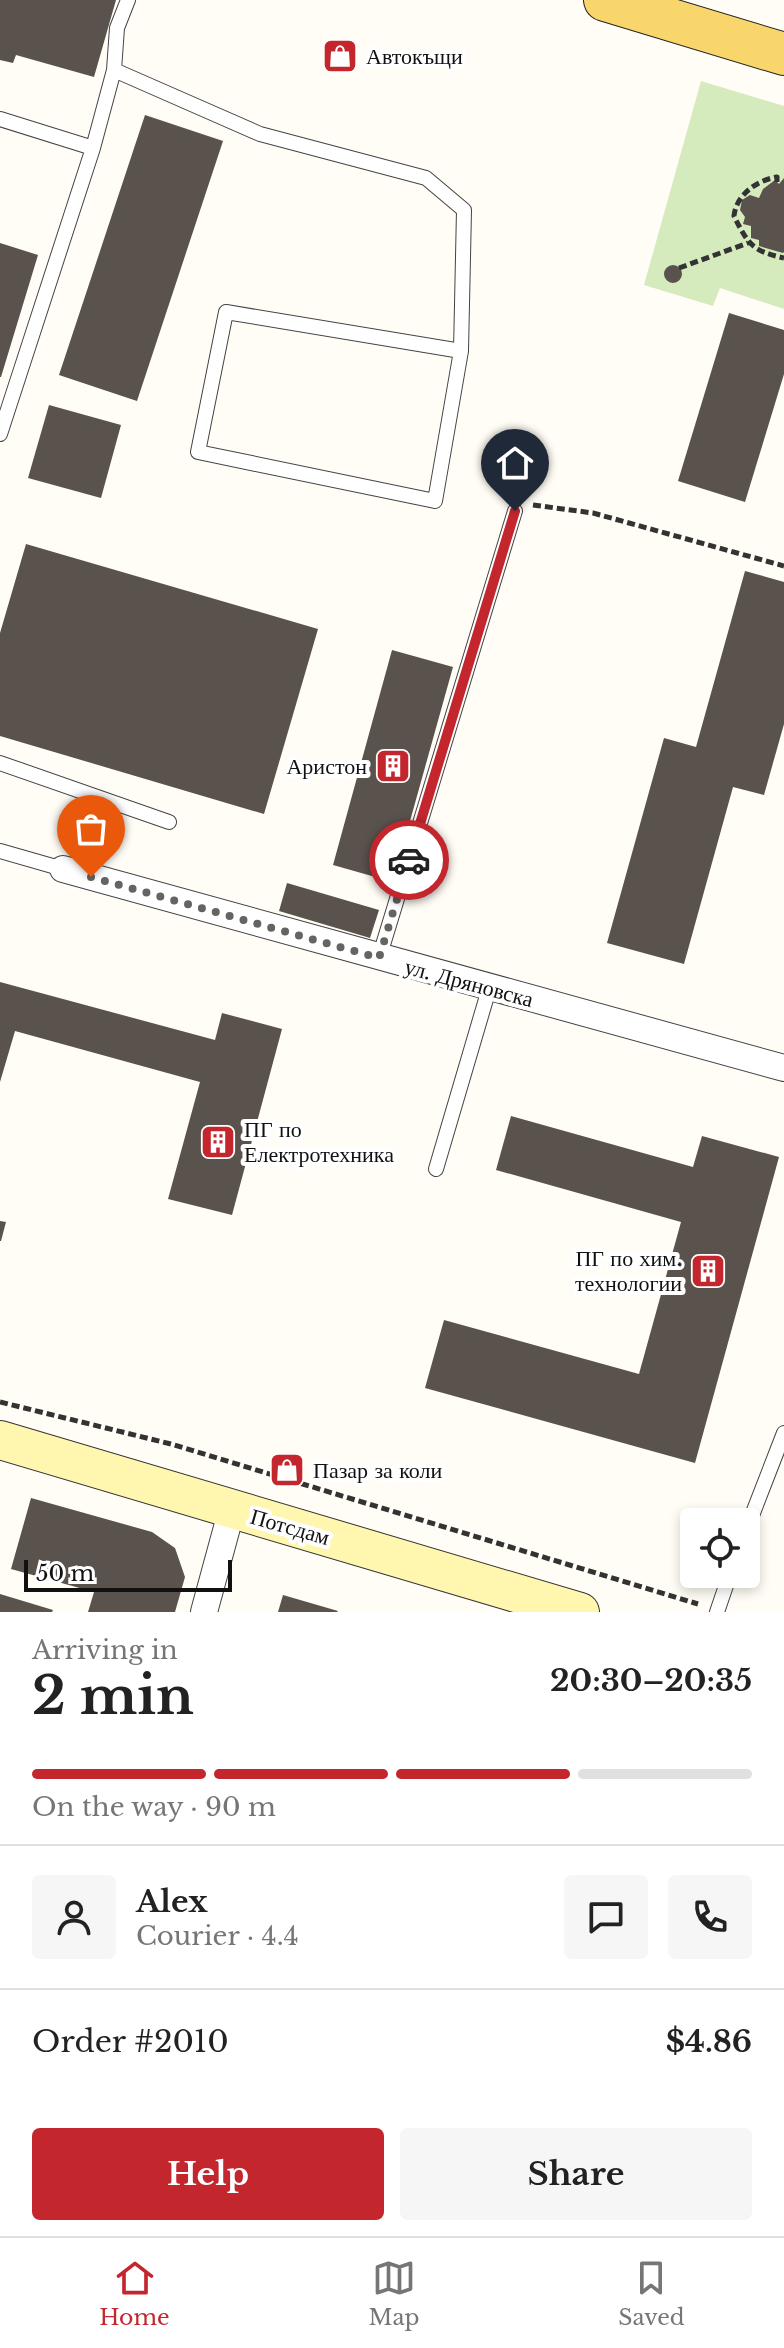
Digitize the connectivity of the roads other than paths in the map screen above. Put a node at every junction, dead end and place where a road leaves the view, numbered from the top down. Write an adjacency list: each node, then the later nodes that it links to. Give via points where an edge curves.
1 (128, 0): 4 (lane, via 117,28)
2 (605, 0): 3 (main road)
3 (784, 54)
4 (114, 70): 6 (lane); 7 (lane, via 260,134 426,178 464,210)
5 (0, 119): 6 (lane)
6 (93, 148): 8 (lane)
7 (461, 351): 7 (lane, via 435,501 198,452 226,312)
8 (0, 434)
9 (515, 511): 14 (lane)
10 (0, 763): 11 (lane)
11 (169, 822)
12 (0, 851): 13 (lane)
13 (63, 869): 14 (street, ул. Дряновска)
14 (379, 958): 15 (street, ул. Дряновска)
15 (489, 989): 16 (street, ул. Дряновска); 17 (lane)
16 (784, 1068)
17 (436, 1169)
18 (784, 1433): 20 (lane)
19 (3, 1444): 21 (street, Потсдам)
20 (755, 1508)
21 (232, 1509): 24 (street); 25 (street, Потсдам)
22 (725, 1588): 23 (lane)
23 (717, 1611)
24 (204, 1612)
25 (580, 1612)

